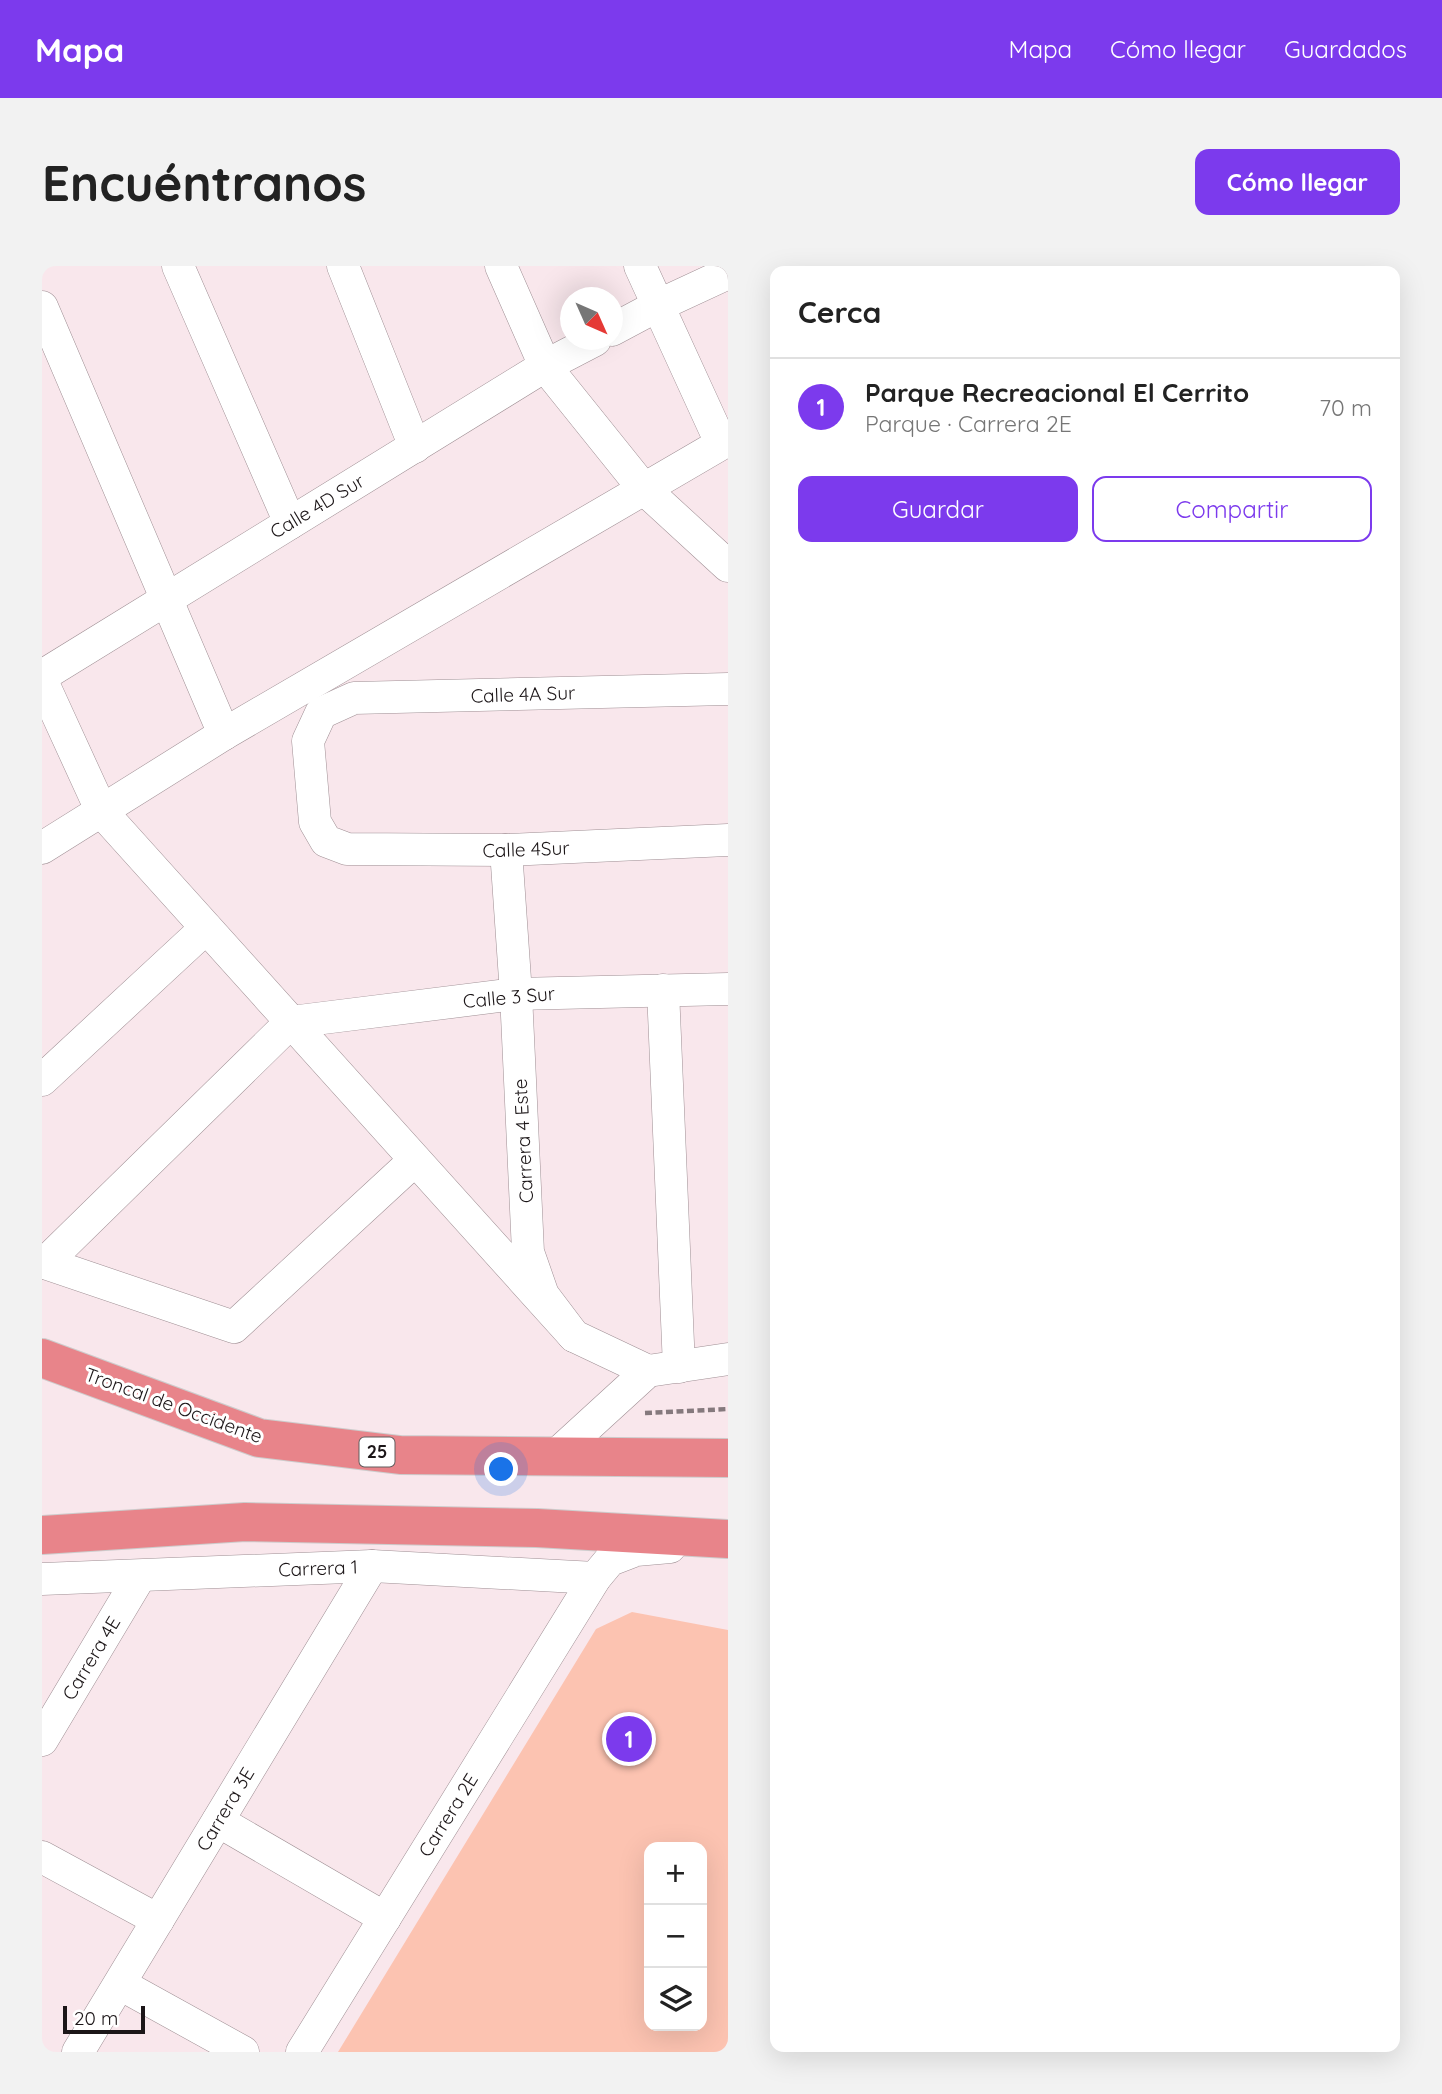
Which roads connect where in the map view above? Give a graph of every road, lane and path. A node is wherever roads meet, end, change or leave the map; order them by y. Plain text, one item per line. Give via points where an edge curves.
1 (178, 266) edge
2 (342, 266) edge
3 (501, 266) edge
4 (640, 266) edge
5 (728, 273) edge
6 (657, 306) junction
7 (42, 307) edge
8 (623, 324) edge
9 (576, 350) edge
10 (545, 366) junction
11 (725, 442) edge
12 (415, 447) junction
13 (643, 488) junction
14 (290, 523) junction
15 (728, 566) edge
16 (165, 599) junction
17 (42, 678) edge
18 (728, 689) edge
19 (224, 734) junction
20 (102, 812) junction
21 (728, 840) edge
22 (326, 841) joint
23 (42, 848) edge
24 (506, 850) junction
25 (206, 928) junction
26 (728, 989) edge
27 (663, 990) junction
28 (516, 994) junction
29 (291, 1022) junction
30 (42, 1080) edge
31 (415, 1160) junction
32 (43, 1263) edge
33 (574, 1336) junction
34 (42, 1358) edge
35 (728, 1359) edge
36 (679, 1367) junction
37 (648, 1371) junction
38 (728, 1409) edge
39 (599, 1416) junction
40 (555, 1456) junction
41 (728, 1458) edge
42 (537, 1528) junction
43 (42, 1535) edge
44 (728, 1540) edge
45 (372, 1566) junction
46 (140, 1576) junction
47 (595, 1578) junction
48 (42, 1580) edge
49 (42, 1741) edge
50 (218, 1821) junction
51 (42, 1857) edge
52 (385, 1918) junction
53 (158, 1920) junction
54 (120, 1984) junction
55 (78, 2052) edge
56 (243, 2052) edge
57 (302, 2052) edge

1 - 14 street
2 - 12 street
3 - 10 street
4 - 6 street
5 - 6 street
6 - 8 street
6 - 11 street
7 - 16 street
9 - 10 street, Calle 4D Sur
10 - 12 street, Calle 4D Sur
10 - 13 street
11 - 13 street
12 - 14 street, Calle 4D Sur
13 - 15 street
13 - 19 street
14 - 16 street, Calle 4D Sur
16 - 17 street, Calle 4D Sur
16 - 19 street
17 - 20 street
18 - 22 street, Calle 4A Sur via 354,698 321,713 308,741 315,822
19 - 20 street
20 - 23 street
20 - 25 street
21 - 24 street, Calle 4Sur
22 - 24 street, Calle 4Sur via 347,849
24 - 28 street, Carrera 4 Este
25 - 29 street
25 - 30 street
26 - 27 street, Calle 3 Sur
27 - 28 street, Calle 3 Sur
27 - 36 street
28 - 29 street, Calle 3 Sur
28 - 33 street, Carrera 4 Este via 528,1252 543,1295
29 - 31 street
29 - 32 street
31 - 32 street via 234,1326
31 - 33 street
33 - 37 street, Carrera 4 Este
34 - 40 highway, Troncal de Occidente / 25 via 259,1438 400,1455
35 - 36 street
36 - 37 street
37 - 39 street
38 - 39 path
39 - 40 street
40 - 41 highway, Troncal de Occidente / 25
42 - 43 highway via 244,1522
42 - 44 highway
42 - 47 street via 573,1552
44 - 47 street, Carrera 2E via 636,1550 610,1560
45 - 46 street, Carrera 1
45 - 47 street, Carrera 1
45 - 50 street, Carrera 3E
46 - 48 street, Carrera 1
46 - 49 street, Carrera 4E
47 - 52 street, Carrera 2E
50 - 52 street
50 - 53 street, Carrera 3E
51 - 53 street
52 - 57 street, Carrera 2E
53 - 54 street, Carrera 3E
54 - 55 street, Carrera 3E
54 - 56 street

